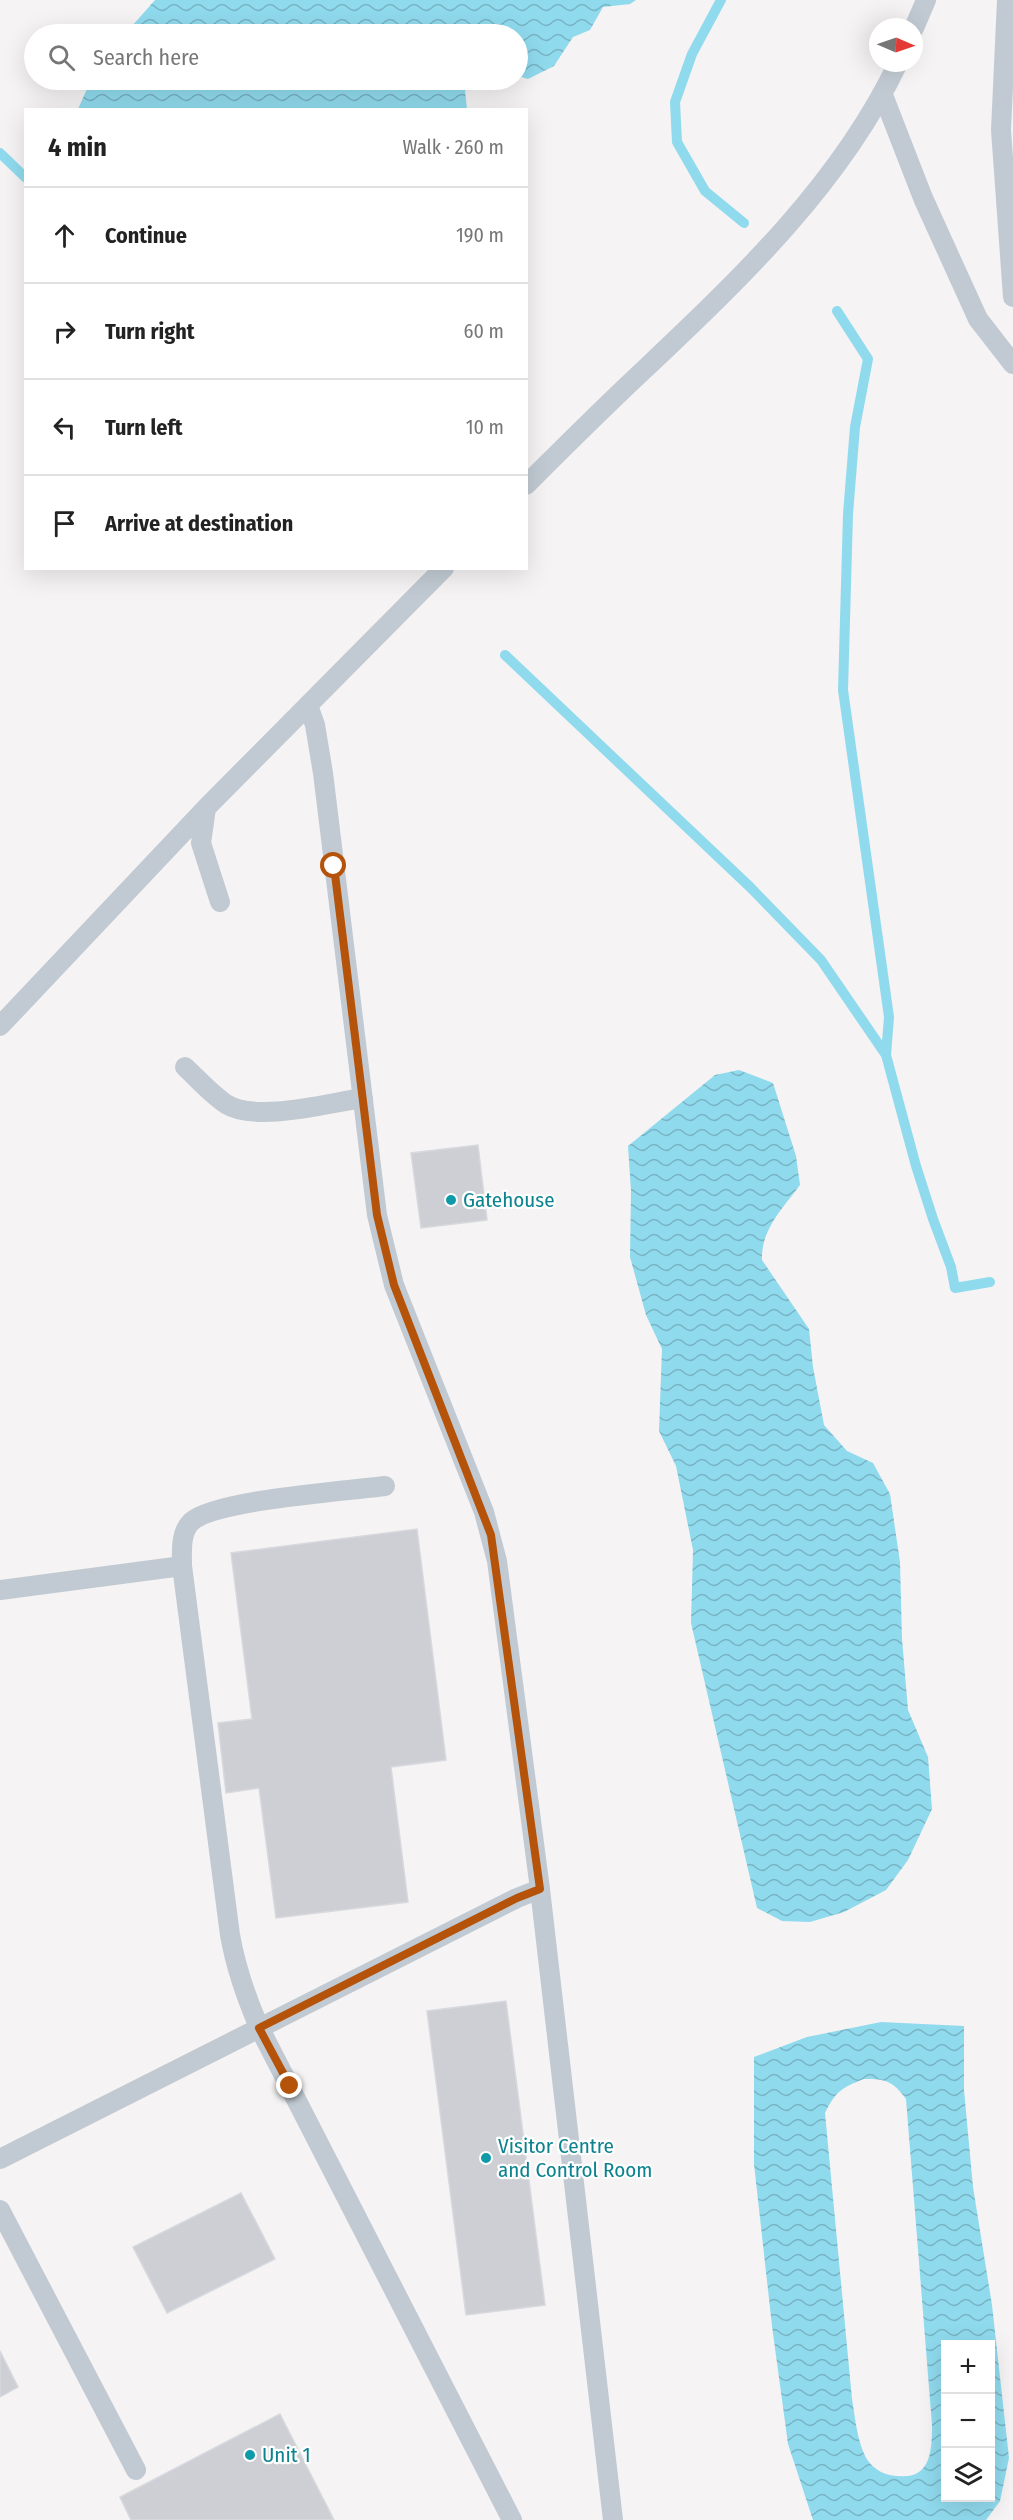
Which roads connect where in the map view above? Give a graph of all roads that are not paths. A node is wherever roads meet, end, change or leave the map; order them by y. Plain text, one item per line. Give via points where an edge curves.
1 (926, 0) edge
2 (1006, 0) edge
3 (918, 18) edge
4 (894, 72) edge
5 (883, 95) junction
6 (1013, 297) edge
7 (1013, 364) edge
8 (528, 483) edge
9 (442, 570) edge
10 (308, 705) junction
11 (206, 808) junction
12 (220, 902) dead end
13 (0, 1026) edge
14 (185, 1067) dead end
15 (363, 1098) junction
16 (385, 1486) dead end
17 (182, 1566) junction
18 (0, 1590) edge
19 (540, 1889) junction
20 (259, 2028) junction
21 (0, 2159) edge
22 (0, 2210) edge
23 (136, 2470) dead end
24 (512, 2520) edge
25 (613, 2520) edge

1 - 3 lane
2 - 6 lane via 1001,130
4 - 5 lane
5 - 7 lane via 923,198 978,319
5 - 8 lane via 841,158 751,266
9 - 10 lane
10 - 11 lane
10 - 15 lane via 323,773
11 - 12 lane via 201,843
11 - 13 lane
14 - 15 lane via 224,1103 247,1112
15 - 19 lane via 387,1264 491,1535
16 - 17 lane via 250,1502 205,1513 190,1523 183,1540
17 - 18 lane
17 - 20 lane via 236,1967
19 - 20 lane
19 - 25 lane
20 - 21 lane
20 - 24 lane
22 - 23 lane

